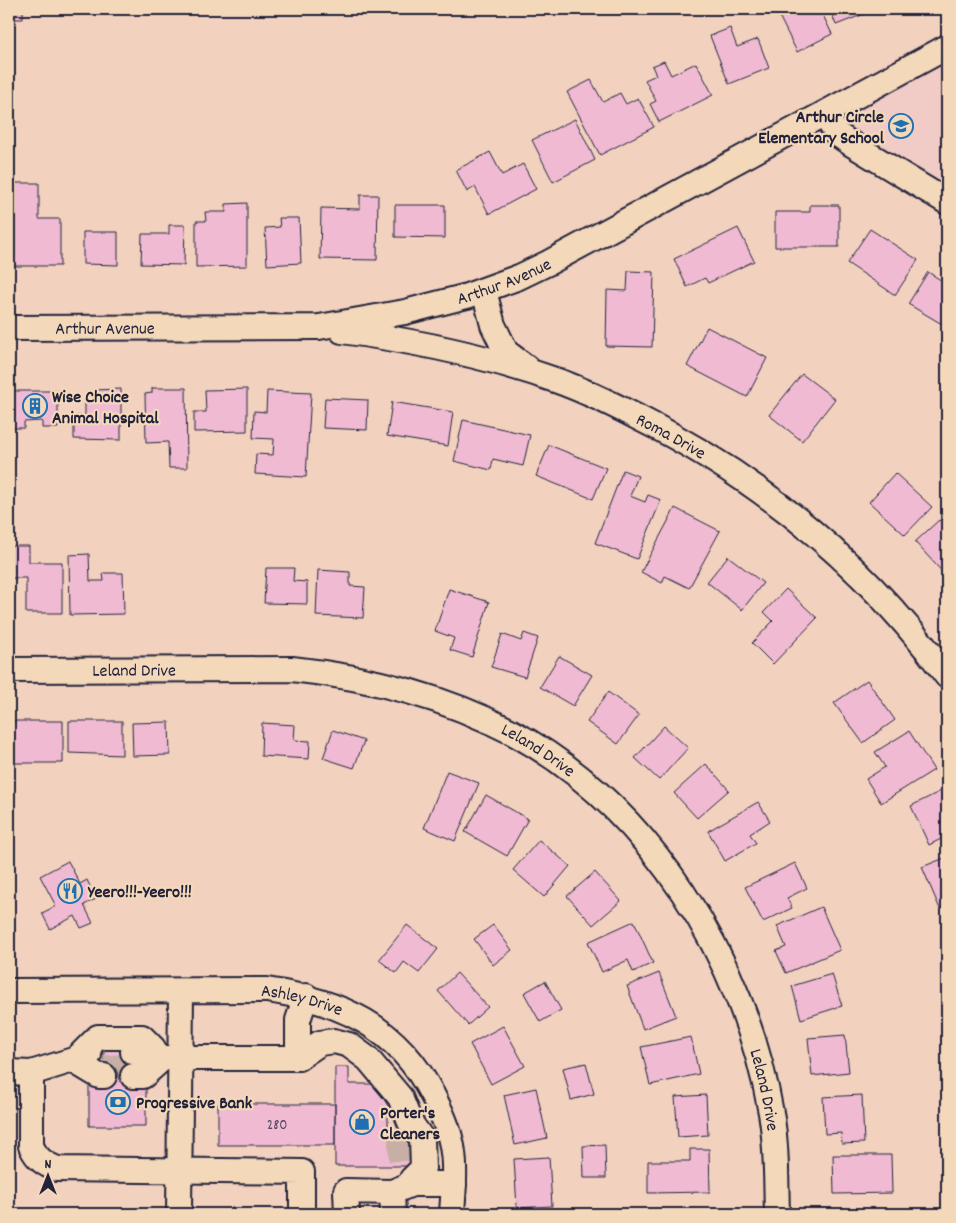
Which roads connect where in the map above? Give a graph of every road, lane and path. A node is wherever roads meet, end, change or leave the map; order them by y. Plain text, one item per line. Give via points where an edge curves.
1 (947, 47) edge
2 (824, 114) junction
3 (947, 202) edge
4 (484, 290) junction
5 (319, 327) junction
6 (9, 328) edge
7 (535, 374) junction
8 (9, 670) edge
9 (947, 676) edge
10 (9, 991) edge
11 (180, 991) junction
12 (306, 996) junction
13 (172, 1058) junction
14 (298, 1058) junction
15 (74, 1061) junction
16 (104, 1065) tunnel mouth
17 (133, 1065) tunnel mouth
18 (20, 1072) edge
19 (433, 1095) junction
20 (405, 1122) junction
21 (180, 1170) junction
22 (454, 1184) junction
23 (402, 1187) edge
24 (179, 1214) edge
25 (302, 1214) edge
26 (347, 1214) edge
27 (452, 1214) edge
28 (777, 1214) edge

1 - 2 street, Arthur Avenue
2 - 3 street via 837,134
2 - 4 street, Arthur Avenue via 548,263
4 - 5 street, Arthur Avenue via 405,312
4 - 7 street via 493,325 506,352
5 - 6 street, Arthur Avenue
5 - 7 street, Roma Drive via 451,349
7 - 9 street, Roma Drive via 598,398 675,436 747,481 802,522 862,575 916,634
8 - 28 street, Leland Drive via 292,669 326,673 391,686 455,707 510,731 560,762 606,800 685,894 732,979 757,1048 771,1113 776,1146
10 - 11 street, Ashley Drive
11 - 12 street, Ashley Drive via 267,990
11 - 13 street
12 - 14 street via 298,1020
12 - 19 street, Ashley Drive via 344,1010 379,1030 408,1057
13 - 14 street
13 - 15 street via 142,1037 98,1037
13 - 17 street
13 - 21 street
14 - 20 street via 320,1043 334,1041 349,1045 384,1076
15 - 16 street via 98,1052
15 - 18 street
18 - 21 street via 31,1146 44,1164 56,1169
19 - 20 street
19 - 22 street, Ashley Drive via 443,1114 454,1152
20 - 23 street via 422,1139 422,1168
21 - 24 street
21 - 25 street via 302,1172
22 - 23 street
22 - 27 street, Ashley Drive
23 - 26 street via 346,1191

